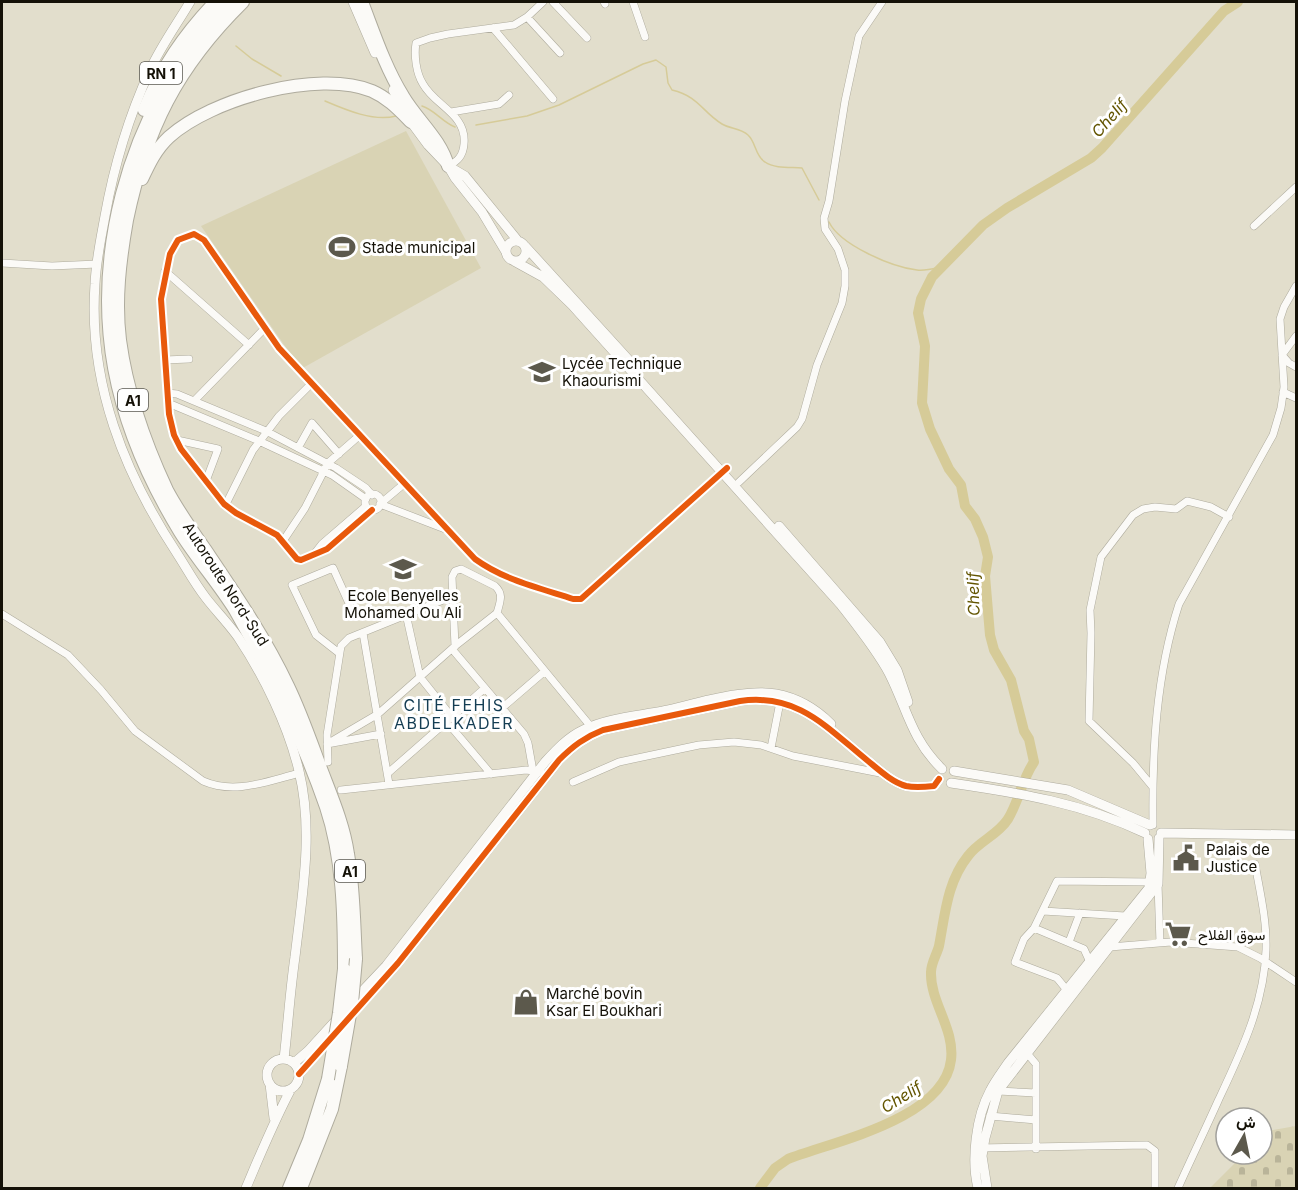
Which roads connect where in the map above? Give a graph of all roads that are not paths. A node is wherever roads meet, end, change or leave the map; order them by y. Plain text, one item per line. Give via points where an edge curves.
1 (190, 2) edge
2 (215, 2) edge
3 (229, 2) edge
4 (243, 2) edge
5 (353, 2) edge
6 (362, 2) edge
7 (543, 2) edge
8 (553, 2) edge
9 (633, 2) edge
10 (882, 2) edge
11 (534, 4) edge
12 (527, 17) junction
13 (493, 28) junction
14 (645, 37) dead end
15 (587, 38) dead end
16 (560, 53) dead end
17 (509, 95) dead end
18 (553, 99) dead end
19 (451, 112) junction
20 (411, 122) junction
21 (134, 158) junction
22 (448, 166) junction
23 (1296, 187) edge
24 (131, 200) junction
25 (1254, 225) dead end
26 (521, 244) junction
27 (506, 252) junction
28 (514, 261) junction
29 (2, 263) edge
30 (97, 264) junction
31 (165, 271) junction
32 (1296, 286) edge
33 (265, 328) junction
34 (1296, 336) edge
35 (249, 345) junction
36 (1282, 355) junction
37 (189, 359) dead end
38 (165, 360) junction
39 (1296, 367) edge
40 (312, 383) junction
41 (1283, 392) junction
42 (168, 393) junction
43 (1296, 398) edge
44 (194, 401) junction
45 (168, 403) junction
46 (266, 431) junction
47 (360, 435) junction
48 (177, 440) junction
49 (259, 441) junction
50 (298, 448) junction
51 (339, 454) junction
52 (328, 464) junction
53 (724, 470) junction
54 (323, 471) junction
55 (206, 481) junction
56 (739, 482) junction
57 (405, 483) junction
58 (369, 502) junction
59 (380, 504) junction
60 (225, 506) junction
61 (1230, 517) junction
62 (449, 530) junction
63 (283, 541) junction
64 (453, 596) junction
65 (352, 610) dead end
66 (497, 612) junction
67 (2, 614) edge
68 (406, 615) junction
69 (363, 633) junction
70 (453, 647) junction
71 (339, 652) junction
72 (545, 671) junction
73 (420, 677) junction
74 (485, 688) junction
75 (780, 702) junction
76 (502, 708) junction
77 (378, 714) junction
78 (449, 719) junction
79 (594, 730) junction
80 (381, 735) junction
81 (917, 736) junction
82 (327, 744) junction
83 (771, 748) junction
84 (328, 762) dead end
85 (942, 769) junction
86 (954, 771) junction
87 (539, 772) junction
88 (300, 773) junction
89 (388, 773) junction
90 (882, 773) junction
91 (491, 774) junction
92 (939, 779) junction
93 (573, 782) dead end
94 (951, 783) junction
95 (389, 784) junction
96 (1152, 786) junction
97 (341, 790) dead end
98 (1149, 831) junction
99 (1296, 835) edge
100 (1160, 836) junction
101 (1255, 864) dead end
102 (1154, 883) junction
103 (1043, 911) junction
104 (1080, 913) junction
105 (1125, 916) junction
106 (1034, 928) junction
107 (1069, 942) junction
108 (1160, 943) junction
109 (1110, 947) junction
110 (1089, 960) junction
111 (1265, 961) junction
112 (1296, 982) edge
113 (1066, 989) junction
114 (1026, 1052) junction
115 (289, 1061) junction
116 (299, 1074) junction
117 (270, 1083) junction
118 (291, 1089) junction
119 (998, 1091) junction
120 (1036, 1093) junction
121 (990, 1116) junction
122 (274, 1120) junction
123 (1036, 1120) junction
124 (979, 1148) junction
125 (1036, 1149) junction
126 (246, 1188) edge
127 (289, 1188) edge
128 (301, 1188) edge
129 (978, 1188) edge
130 (987, 1188) edge
131 (1155, 1188) edge
132 (1178, 1188) edge

1 - 30 street via 153,64 133,111 115,171
2 - 21 highway, RN 1 via 191,28 157,81 139,125
3 - 21 highway, Autoroute Nord-Sud / A1 via 189,48 166,83
4 - 24 highway, Autoroute Nord-Sud / A1 via 202,46 171,93 144,153
5 - 20 street
6 - 22 highway via 392,75 417,117 442,148
7 - 11 street
8 - 15 street
9 - 14 street
10 - 56 street via 859,36 824,218 825,229 845,270 842,303 797,428
11 - 12 street
12 - 13 street via 514,26
12 - 16 street
13 - 18 street
13 - 19 street via 416,43 414,55 422,84
17 - 19 street via 499,104
19 - 22 street via 460,123 464,140 461,156
20 - 22 street
20 - 24 highway via 373,91 339,83 252,96 206,113 169,137 152,158
21 - 127 highway, Autoroute Nord-Sud / A1, bridge via 119,206 107,290 111,361 118,390 155,487 233,607 267,669 327,809 336,847 344,916 339,1013 321,1108
22 - 26 street via 465,176
22 - 27 street
23 - 25 street
24 - 128 highway, Autoroute Nord-Sud / A1, bridge via 120,263 118,313 134,405 168,492 274,657 299,709 343,829 351,877 356,959 352,1003 332,1109
26 - 27 street via 509,243
26 - 28 street via 525,256
26 - 53 street via 555,277
27 - 28 street
28 - 53 street via 553,286
29 - 30 street via 52,267
30 - 88 street via 94,328 99,371 123,454 163,532 263,680
31 - 33 street via 178,240 189,234 199,236
31 - 35 street
31 - 38 street via 161,299
32 - 36 street via 1280,319
33 - 35 street
33 - 40 street
34 - 36 street
35 - 44 street
36 - 39 street
36 - 41 street
37 - 38 street
38 - 42 street
40 - 46 street
40 - 47 street
41 - 43 street
41 - 61 street via 1273,435
42 - 44 street
42 - 45 street
44 - 46 street
45 - 48 street
45 - 49 street
46 - 49 street
46 - 50 street
47 - 51 street
47 - 57 street
48 - 55 street
48 - 55 street via 218,449
49 - 54 street
49 - 60 street
50 - 51 street via 312,423
50 - 52 street
51 - 52 street
52 - 54 street
52 - 58 street via 366,488
53 - 56 street
53 - 62 street via 578,600 492,571 475,559
53 - 81 street via 862,632 889,674
54 - 58 street
54 - 63 street
55 - 60 street
56 - 81 street via 880,642 897,670
57 - 59 street
57 - 62 street
58 - 59 street via 377,509
58 - 59 street via 379,497
58 - 63 street via 327,549 304,560 297,559
59 - 62 street
60 - 63 street
61 - 96 street via 1179,604 1170,632 1161,679
61 - 96 street via 1187,501 1176,509 1143,509 1133,515 1101,557 1090,610 1089,721
64 - 66 street via 452,578 461,569 500,590
64 - 68 street
64 - 70 street
65 - 71 street via 333,568 292,585 316,635
66 - 70 street
66 - 72 street
67 - 88 street via 69,655 135,732 202,781 241,788
68 - 69 street
68 - 73 street
69 - 71 street via 349,638
69 - 77 street
70 - 73 street
70 - 74 street
71 - 82 street
72 - 76 street
72 - 79 street
73 - 77 street
73 - 78 street
74 - 76 street
74 - 78 street
75 - 79 street via 740,701
75 - 83 street
75 - 90 street via 814,717
76 - 87 street via 526,738
77 - 80 street
77 - 82 street
78 - 89 street
78 - 91 street
79 - 87 street via 582,730 561,746
79 - 90 street via 747,693 775,694 815,710
80 - 82 street
80 - 89 street
81 - 85 street
82 - 84 street
83 - 90 street
83 - 93 street via 734,742 699,745 619,762
85 - 86 street via 950,767
85 - 92 street
86 - 94 street via 956,776
86 - 98 street via 1068,790
87 - 91 street
87 - 115 street via 386,966 308,1051
87 - 116 street via 398,963
88 - 115 street via 305,808 304,880
89 - 95 street
90 - 92 street via 912,787 934,786
91 - 95 street
92 - 94 street
94 - 98 street via 1082,807
95 - 97 street
96 - 98 street
98 - 100 street via 1159,828
98 - 100 street via 1155,841
98 - 102 street
99 - 100 street
100 - 102 street
101 - 111 street via 1263,911
102 - 103 street via 1057,881
102 - 105 street
102 - 108 street
102 - 109 street
103 - 104 street
103 - 106 street
104 - 105 street
104 - 107 street
105 - 110 street
106 - 107 street
106 - 113 street via 1024,939 1016,962 1057,978
107 - 110 street via 1084,949
108 - 109 street
108 - 111 street via 1238,947
109 - 114 street
110 - 113 street
111 - 112 street
111 - 132 street via 1252,1028
113 - 124 street via 989,1093
114 - 119 street
114 - 120 street via 1036,1064
115 - 116 street
115 - 117 street via 279,1059 270,1066
116 - 118 street
117 - 118 street via 276,1089
117 - 122 street
118 - 122 street
119 - 120 street
119 - 121 street
120 - 123 street
121 - 123 street
121 - 124 street
122 - 126 street
123 - 125 street
124 - 125 street
124 - 129 street via 974,1163
124 - 130 street
125 - 131 street via 1146,1145 1155,1150

